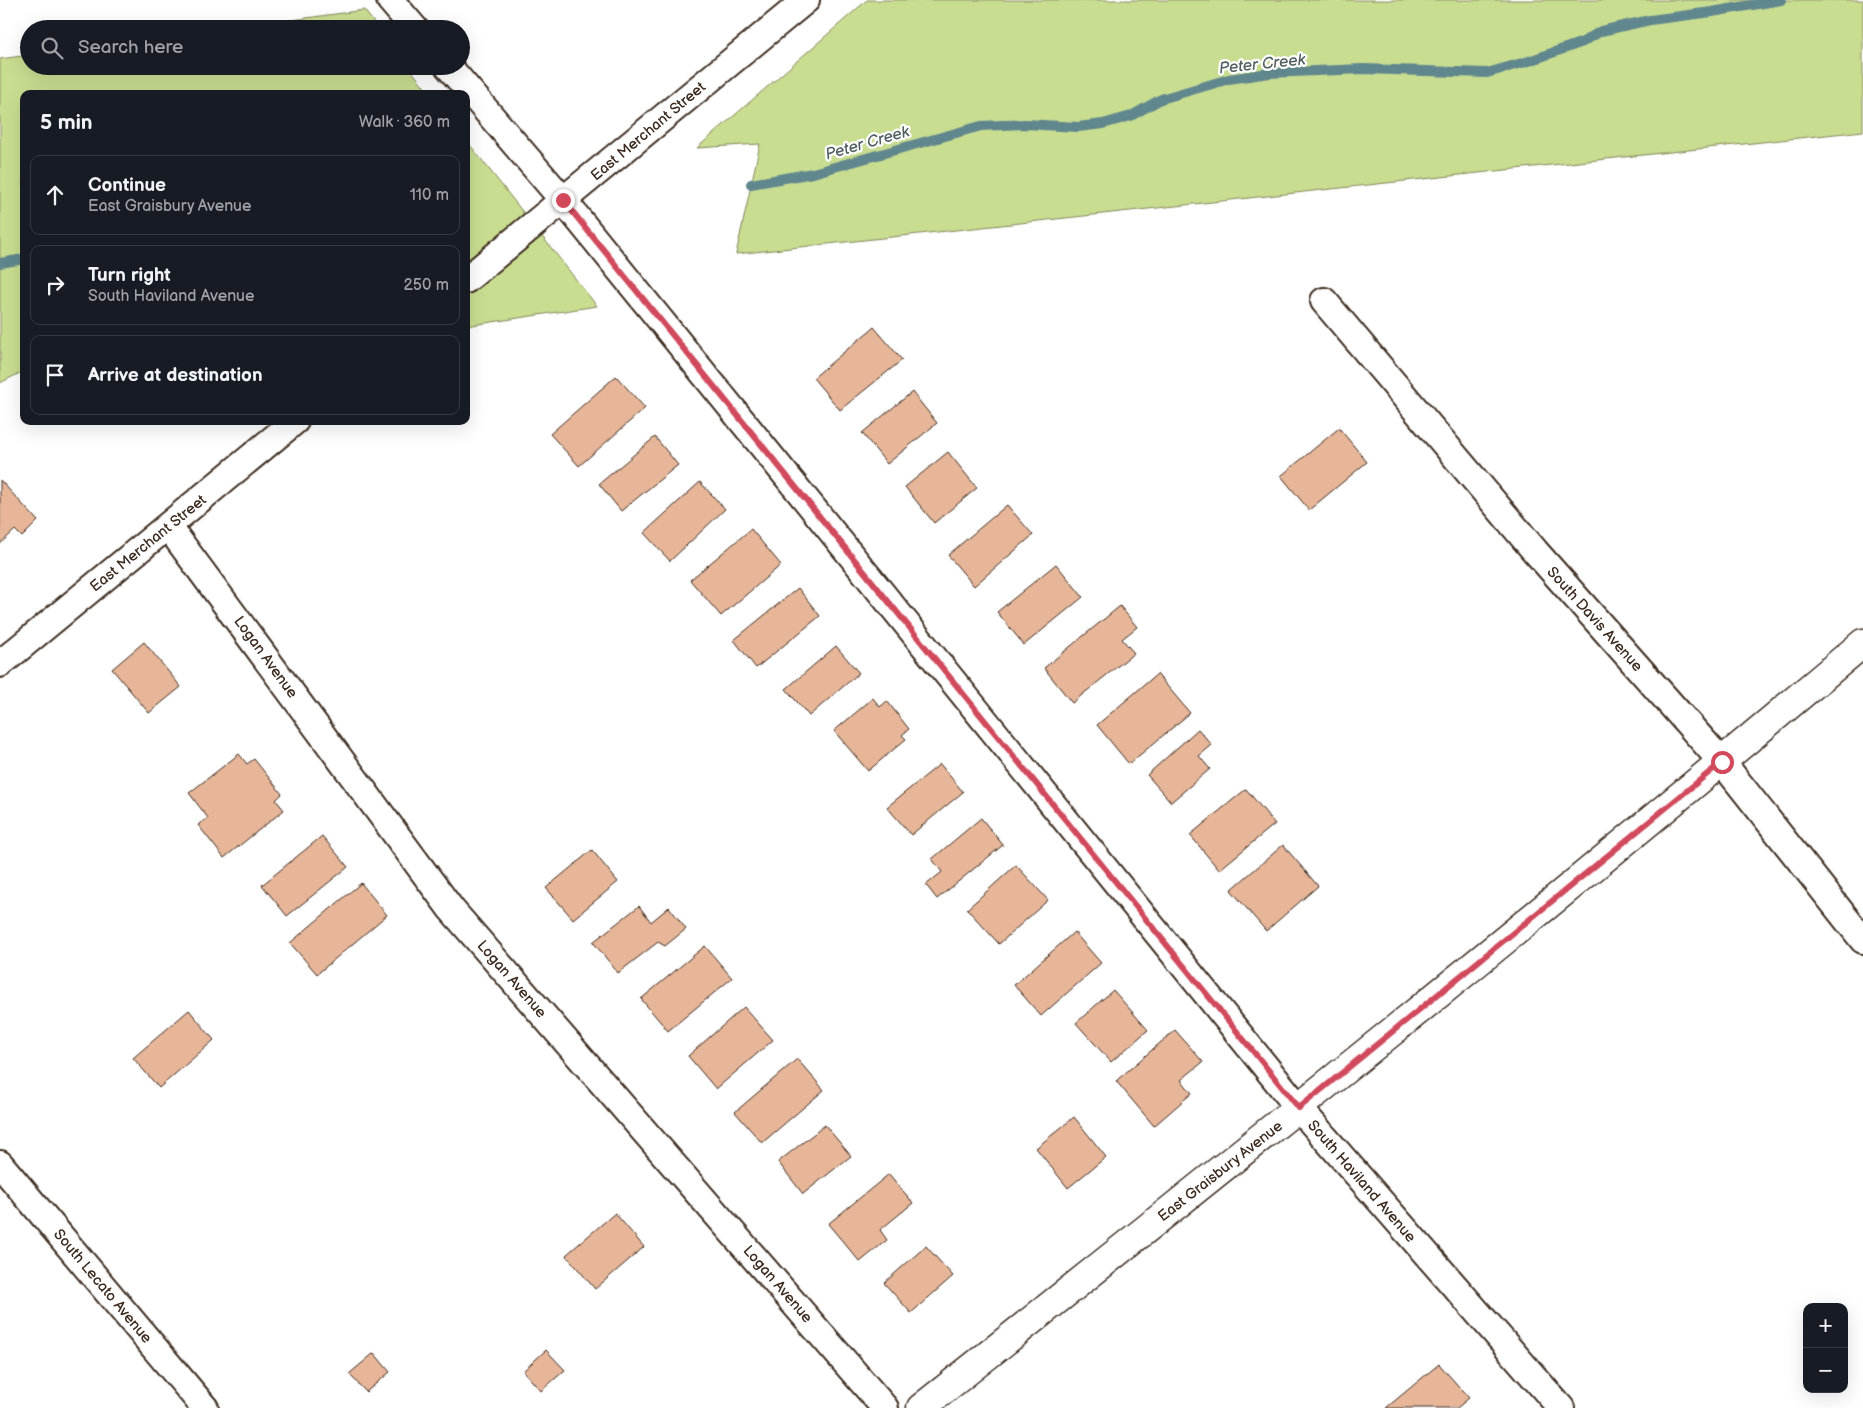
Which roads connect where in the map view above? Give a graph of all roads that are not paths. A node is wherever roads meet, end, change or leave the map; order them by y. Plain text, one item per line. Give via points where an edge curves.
1 (390, 0) edge
2 (806, 0) edge
3 (407, 20) edge
4 (456, 75) edge
5 (469, 90) edge
6 (470, 92) edge
7 (563, 200) junction
8 (470, 277) edge
9 (1324, 301) dead end
10 (290, 425) edge
11 (168, 526) junction
12 (1863, 643) edge
13 (0, 664) edge
14 (1722, 762) junction
15 (1863, 940) edge
16 (1299, 1108) junction
17 (0, 1164) edge
18 (205, 1408) edge
19 (885, 1408) edge
20 (921, 1408) edge
21 (1561, 1408) edge

1 - 3 street
2 - 7 street, East Merchant Street
4 - 5 street, South Haviland Avenue
6 - 7 street, South Haviland Avenue
7 - 8 street, East Merchant Street
7 - 16 street, South Haviland Avenue
9 - 14 street, South Davis Avenue via 1535,551
10 - 11 street, East Merchant Street
11 - 13 street, East Merchant Street
11 - 19 street, Logan Avenue via 451,909
12 - 14 street, East Graisbury Avenue
14 - 15 street, South Davis Avenue
14 - 16 street, East Graisbury Avenue
16 - 20 street, East Graisbury Avenue
16 - 21 street, South Haviland Avenue
17 - 18 street, South Lecato Avenue

